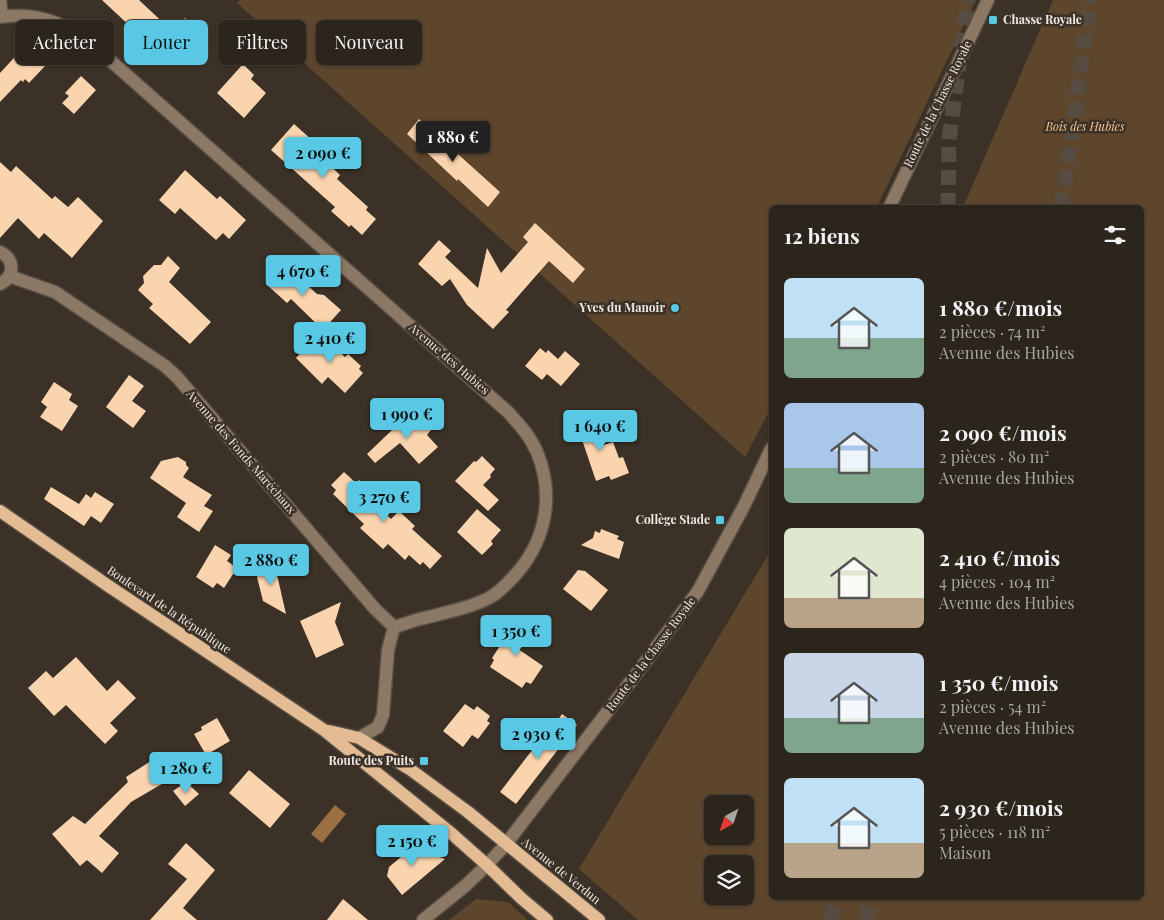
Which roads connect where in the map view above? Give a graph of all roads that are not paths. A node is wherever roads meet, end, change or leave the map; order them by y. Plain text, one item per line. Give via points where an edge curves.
1 (0, 0) edge
2 (988, 0) edge
3 (1, 16) edge
4 (889, 205) edge
5 (0, 252) edge
6 (5, 280) edge
7 (769, 453) edge
8 (0, 510) edge
9 (394, 627) junction
10 (324, 730) junction
11 (359, 738) junction
12 (506, 844) junction
13 (487, 866) junction
14 (423, 920) edge
15 (547, 920) edge
16 (599, 920) edge

1 - 3 street
2 - 4 street, Route de la Chasse Royale
3 - 9 street, Avenue des Hubies via 46,19 86,39 508,412 528,435 545,478 546,501 540,537 528,560 509,582 489,597 464,608
5 - 6 street via 10,260 11,271
6 - 9 street, Avenue des Fonds Maréchaux via 55,292 165,366
7 - 12 street, Route de la Chasse Royale via 698,591
8 - 10 main road, Boulevard de la République
9 - 11 street via 388,650 383,716 378,726
10 - 11 main road, Boulevard de la République
10 - 13 main road, Boulevard de la République
11 - 12 main road, Boulevard de la République via 411,770
12 - 13 street, Route de la Chasse Royale
12 - 16 main road, Avenue de Verdun
13 - 14 street, Route de la Chasse Royale
13 - 15 main road

